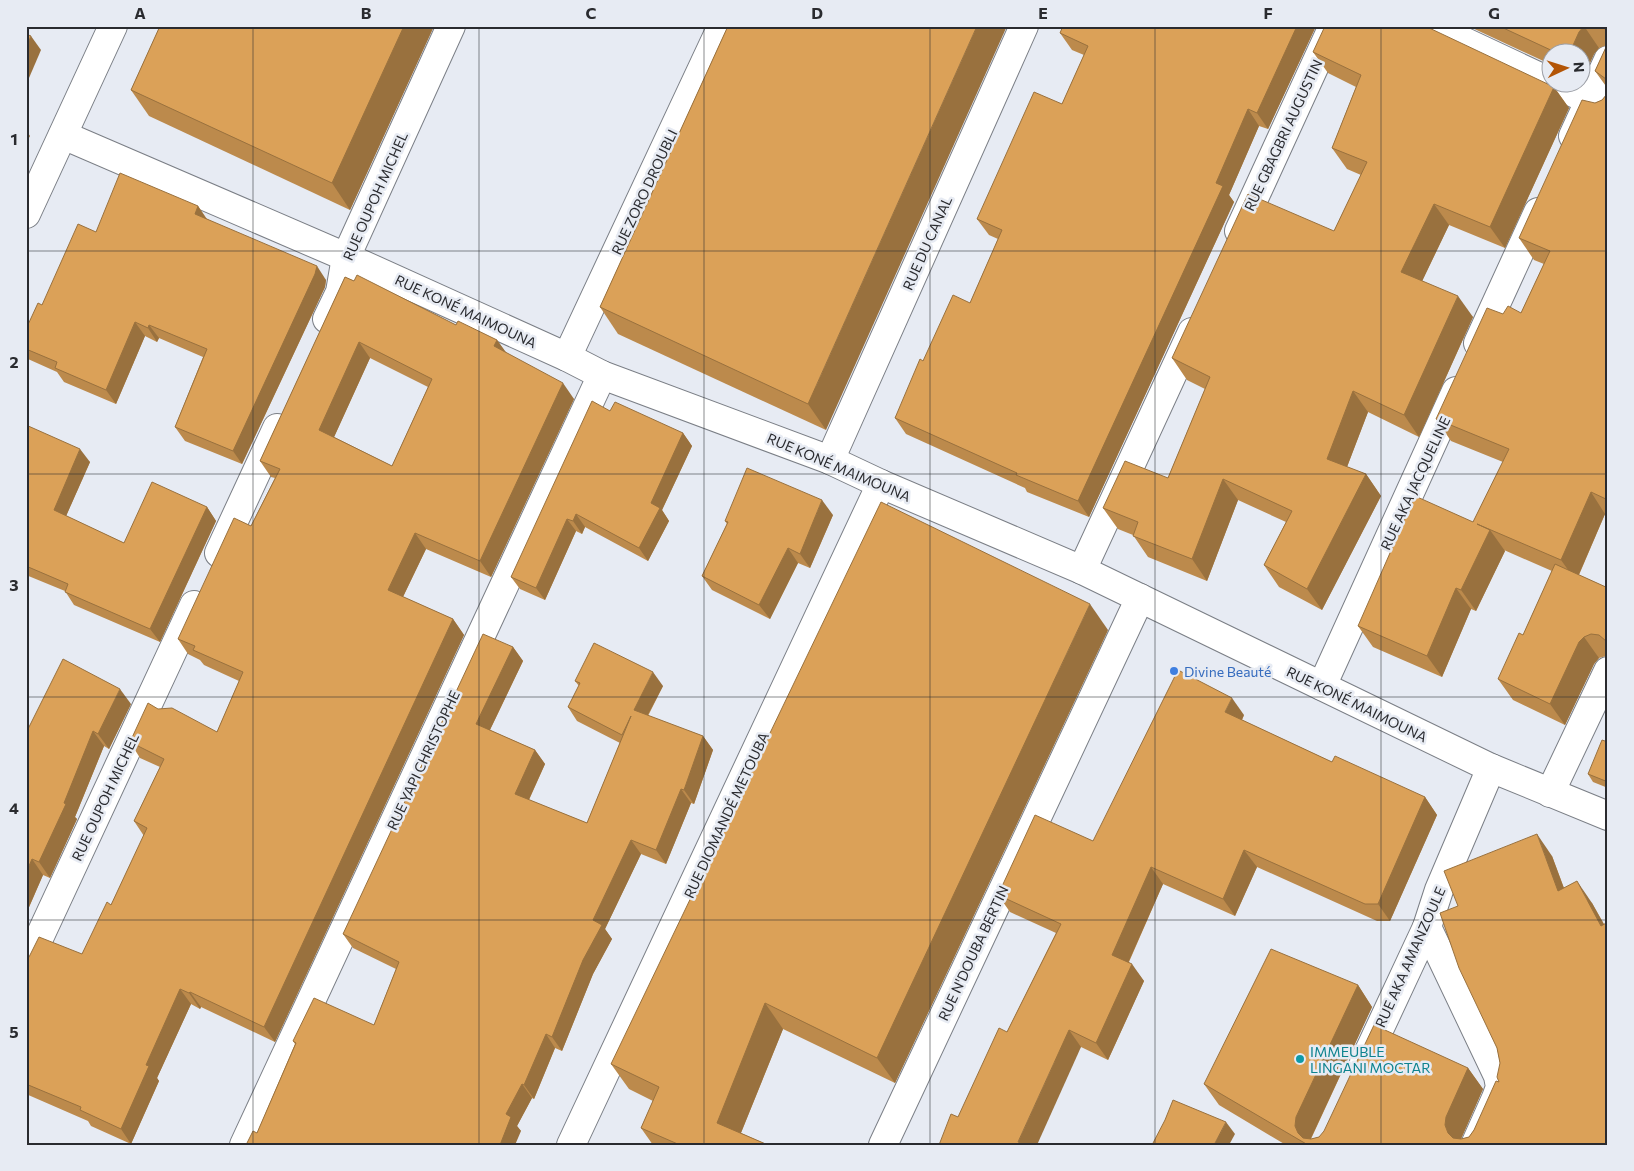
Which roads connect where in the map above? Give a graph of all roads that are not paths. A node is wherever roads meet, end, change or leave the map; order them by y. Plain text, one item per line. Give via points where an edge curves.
1 (112, 26) edge
2 (451, 26) edge
3 (722, 26) edge
4 (1024, 26) edge
5 (1333, 26) edge
6 (1431, 26) edge
7 (1608, 60) edge
8 (1599, 105) edge
9 (63, 135) junction
10 (1565, 155) edge
11 (1548, 191) edge
12 (26, 214) edge
13 (1229, 252) edge
14 (346, 256) junction
15 (1200, 314) edge
16 (319, 337) edge
17 (566, 357) junction
18 (602, 376) junction
19 (286, 409) edge
20 (830, 460) junction
21 (881, 484) junction
22 (1082, 570) junction
23 (1140, 598) junction
24 (1608, 671) edge
25 (1322, 686) junction
26 (1491, 768) junction
27 (1550, 793) junction
28 (1608, 816) edge
29 (1426, 926) junction
30 (26, 966) edge
31 (1354, 1084) edge
32 (244, 1145) edge
33 (571, 1145) edge
34 (883, 1145) edge
35 (1475, 1145) edge

1 - 9 street
2 - 14 street, RUE OUPOH MICHEL
3 - 17 street, RUE ZORO DROUBLI
4 - 20 street, RUE DU CANAL
5 - 13 street, RUE GBAGBRI AUGUSTIN
6 - 8 street
7 - 8 street
8 - 10 street
9 - 12 street
9 - 14 street, RUE KONÉ MAIMOUNA
11 - 25 street, RUE AKA JACQUELINE
14 - 16 street, RUE OUPOH MICHEL via 340,292
14 - 17 street, RUE KONÉ MAIMOUNA
15 - 22 street
17 - 18 street, RUE KONÉ MAIMOUNA
18 - 20 street, RUE KONÉ MAIMOUNA
18 - 32 street, RUE YAPI CHRISTOPHE
19 - 30 street, RUE OUPOH MICHEL
20 - 21 street, RUE KONÉ MAIMOUNA
21 - 22 street, RUE KONÉ MAIMOUNA
21 - 33 street, RUE DIOMANDÉ METOUBA
22 - 23 street, RUE KONÉ MAIMOUNA
23 - 25 street, RUE KONÉ MAIMOUNA
23 - 34 street, RUE N'DOUBA BERTIN
24 - 27 street
25 - 26 street, RUE KONÉ MAIMOUNA
26 - 27 street, RUE KONÉ MAIMOUNA
26 - 29 street, RUE AKA AMANZOULE
27 - 28 street, RUE KONÉ MAIMOUNA
29 - 31 street, RUE AKA AMANZOULE
29 - 35 street via 1498,1076 1500,1087

